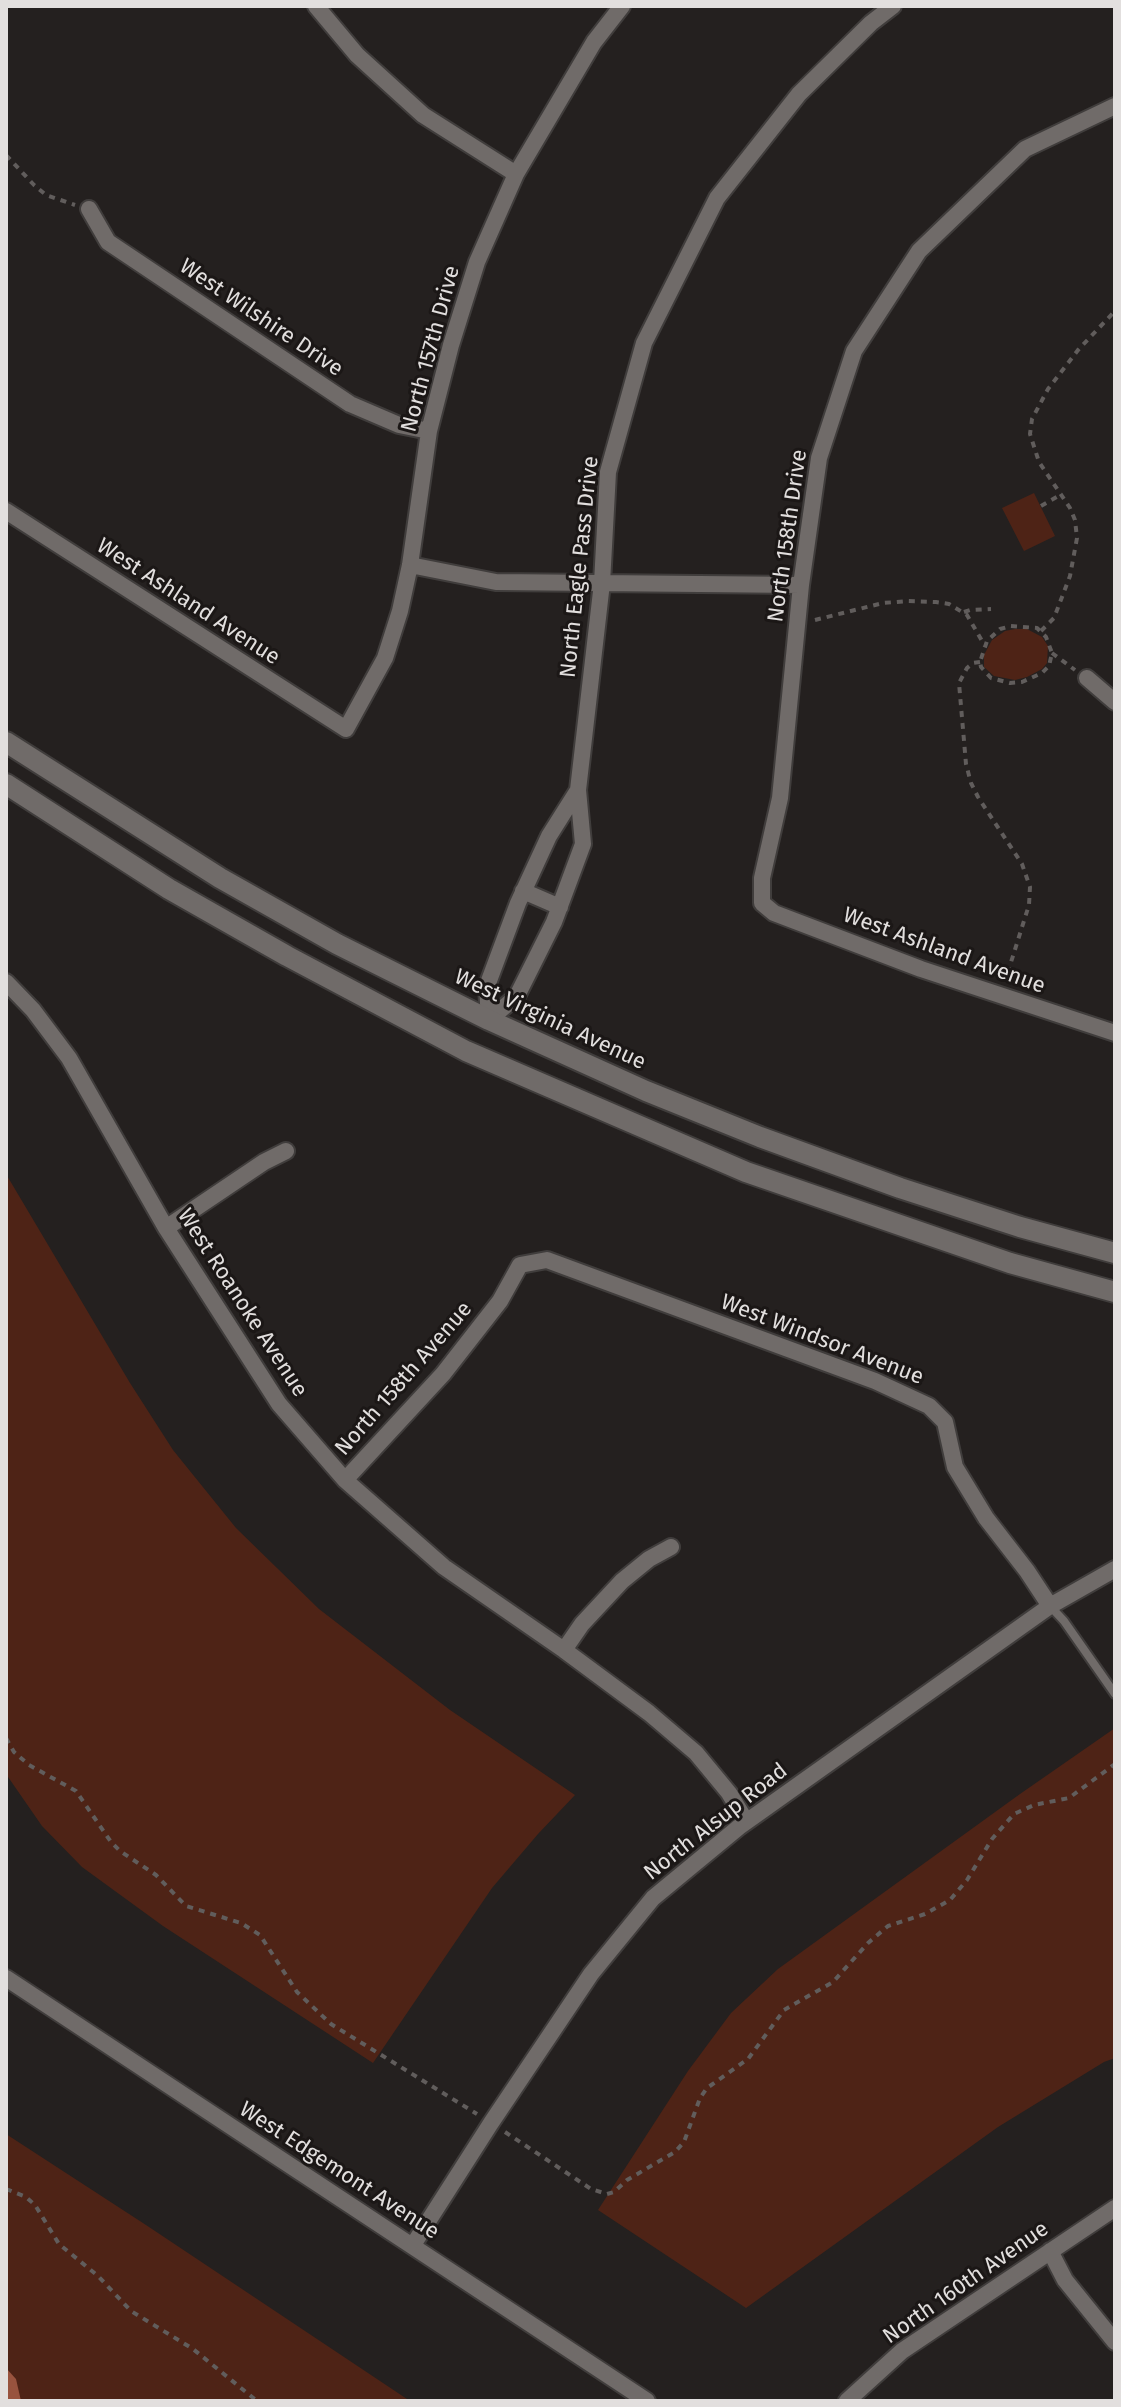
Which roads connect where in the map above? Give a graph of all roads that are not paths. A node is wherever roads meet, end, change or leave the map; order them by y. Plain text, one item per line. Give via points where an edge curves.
1 (316, 6) edge
2 (622, 6) edge
3 (893, 6) edge
4 (1115, 106) edge
5 (516, 174) junction
6 (89, 209) road end
7 (429, 431) junction
8 (6, 511) edge
9 (410, 565) junction
10 (602, 583) junction
11 (801, 585) junction
12 (1087, 678) road end
13 (1115, 702) edge
14 (346, 729) joint
15 (6, 742) edge
16 (6, 784) edge
17 (578, 790) junction
18 (523, 891) junction
19 (762, 903) joint
20 (560, 907) junction
21 (6, 982) edge
22 (489, 1020) junction
23 (1115, 1033) edge
24 (286, 1151) dead end
25 (166, 1228) junction
26 (1115, 1253) edge
27 (520, 1265) joint
28 (1115, 1292) edge
29 (345, 1480) junction
30 (671, 1547) dead end
31 (1115, 1569) edge
32 (1050, 1606) junction
33 (564, 1650) junction
34 (1115, 1694) edge
35 (746, 1821) junction
36 (6, 1978) edge
37 (1115, 2208) edge
38 (413, 2245) junction
39 (1050, 2251) junction
40 (1115, 2342) edge
41 (647, 2401) edge
42 (847, 2401) edge

1 - 5 street via 357,55 423,115
2 - 5 street, North 157th Drive via 594,42
3 - 10 street, North Eagle Pass Drive via 799,94 717,198 644,343 608,472
4 - 11 street, North 158th Drive via 1025,149 910,264 854,351 819,458
5 - 7 street, North 157th Drive via 477,262
6 - 7 street, West Wilshire Drive via 108,242 350,404 399,425
7 - 9 street, North 157th Drive
8 - 14 street, West Ashland Avenue
9 - 10 street via 496,582
9 - 14 street, North 157th Drive via 385,658
10 - 11 street
10 - 17 street, North Eagle Pass Drive
11 - 19 street, North 158th Drive via 780,798 762,878
12 - 13 street
15 - 22 main road, West Virginia Avenue via 220,878
16 - 28 main road via 169,889 466,1051 746,1172 1010,1263
17 - 18 street, North Eagle Pass Drive
17 - 20 street, North Eagle Pass Drive via 583,844
18 - 20 street
18 - 22 street, North Eagle Pass Drive via 487,986
19 - 23 street, West Ashland Avenue via 774,913 921,969
20 - 22 street, North Eagle Pass Drive via 517,996
21 - 25 street, West Roanoke Avenue via 69,1058
22 - 26 main road, West Virginia Avenue via 760,1137 900,1188
24 - 25 street
25 - 29 street, West Roanoke Avenue via 279,1404
27 - 29 street, North 158th Avenue via 500,1301 443,1374
27 - 32 street, West Windsor Avenue via 547,1260 875,1381 929,1406 945,1422 955,1467 978,1506
29 - 33 street, West Roanoke Avenue via 444,1567
30 - 33 street via 622,1581
31 - 32 street, North Alsup Road
32 - 34 lane
32 - 35 street, North Alsup Road
33 - 35 street, West Roanoke Avenue via 696,1753
35 - 38 street, North Alsup Road via 653,1898 591,1974
36 - 38 street, West Edgemont Avenue
37 - 39 street, North 160th Avenue
38 - 41 street, West Edgemont Avenue
39 - 40 street via 1065,2280
39 - 42 street, North 160th Avenue via 902,2351

